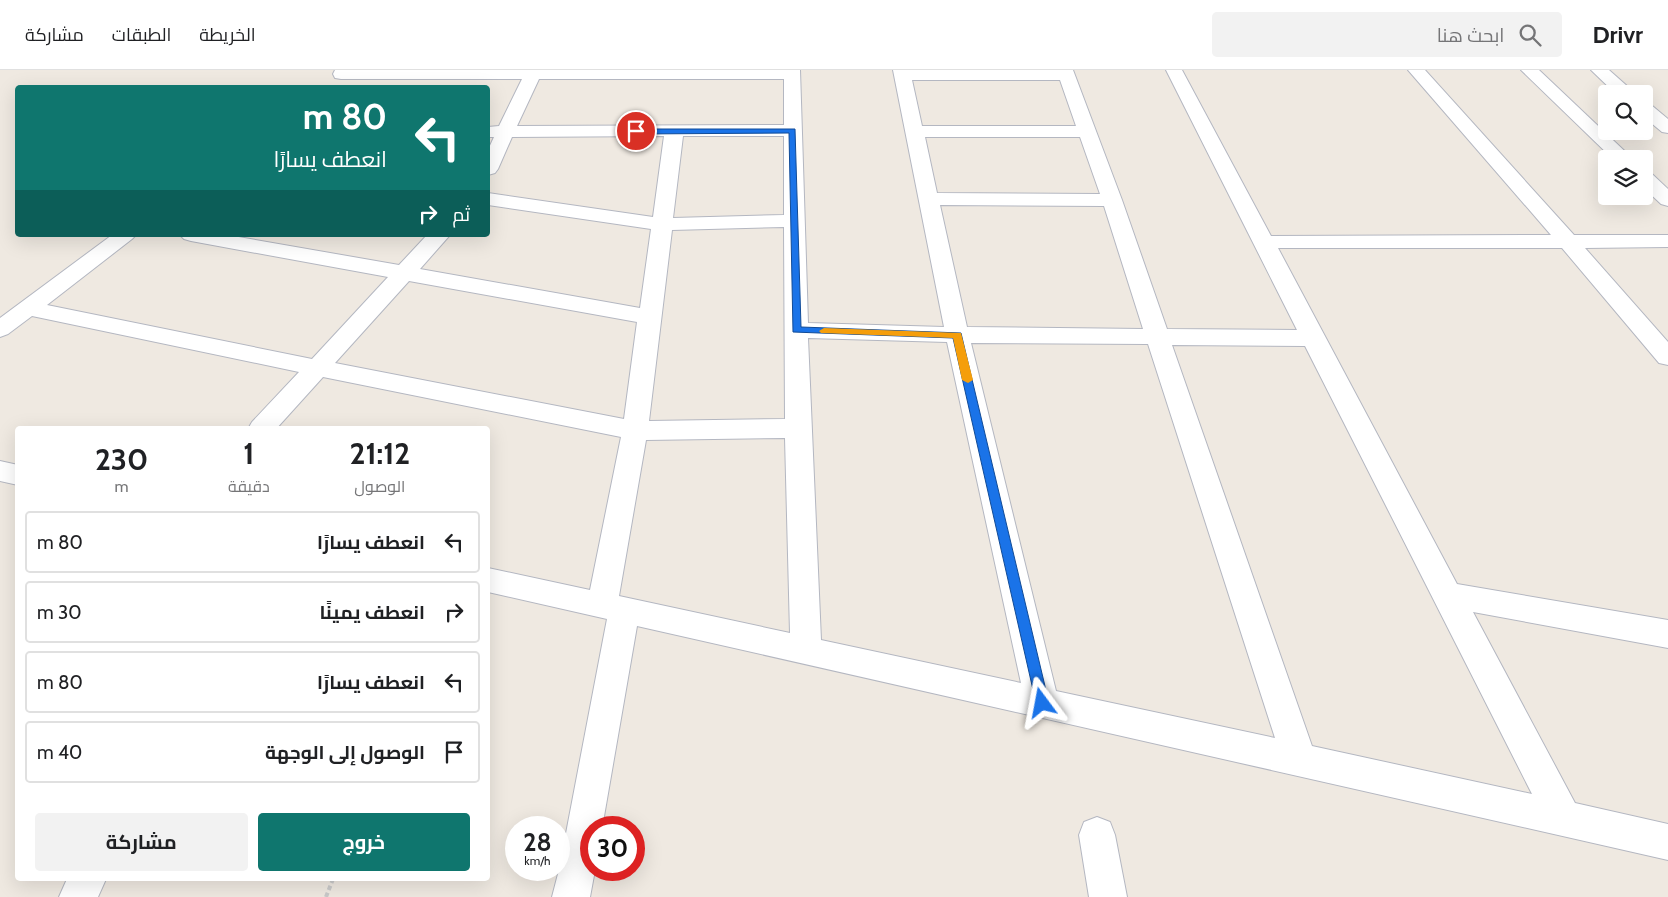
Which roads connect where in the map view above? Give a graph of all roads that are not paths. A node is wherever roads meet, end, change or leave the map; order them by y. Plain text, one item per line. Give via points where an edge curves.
1 (1174, 70) edge
2 (1416, 70) edge
3 (1529, 70) edge
4 (1599, 70) edge
5 (534, 72) edge
6 (792, 72) edge
7 (901, 72) edge
8 (1066, 72) edge
9 (338, 76) edge
10 (1616, 85) edge
11 (1653, 116) edge
12 (1668, 128) edge
13 (793, 130) junction
14 (674, 131) junction
15 (1087, 131) junction
16 (496, 132) edge
17 (914, 132) junction
18 (1614, 150) edge
19 (490, 160) edge
20 (1653, 186) edge
21 (490, 199) edge
22 (928, 199) junction
23 (1112, 200) junction
24 (1668, 200) edge
25 (794, 221) junction
26 (661, 224) junction
27 (122, 237) edge
28 (202, 237) edge
29 (437, 237) edge
30 (1263, 242) junction
31 (1569, 242) junction
32 (1668, 242) edge
33 (403, 274) junction
34 (28, 308) junction
35 (649, 317) junction
36 (0, 329) edge
37 (796, 330) junction
38 (957, 335) junction
39 (1156, 336) junction
40 (1312, 338) junction
41 (1668, 358) edge
42 (317, 368) junction
43 (264, 426) edge
44 (798, 428) junction
45 (635, 431) junction
46 (0, 471) edge
47 (15, 474) edge
48 (490, 580) edge
49 (1445, 594) junction
50 (613, 607) junction
51 (1668, 634) edge
52 (806, 651) junction
53 (1042, 703) junction
54 (1299, 760) junction
55 (1564, 819) junction
56 (1097, 835) dead end
57 (1668, 842) edge
58 (86, 881) edge
59 (78, 897) edge
60 (571, 897) edge
61 (1108, 897) edge

1 - 30 street
2 - 31 street
3 - 18 street
4 - 10 street
5 - 6 street
5 - 9 street
5 - 16 street
6 - 13 street
7 - 8 street
7 - 17 street
8 - 15 street
11 - 12 street
13 - 14 street
13 - 25 street
14 - 16 street
14 - 26 street
15 - 17 street
15 - 23 street
16 - 19 street
17 - 22 street
20 - 24 street
21 - 26 street
22 - 23 street
22 - 38 street
23 - 39 street
25 - 26 street
25 - 37 street
26 - 35 street
27 - 34 street
28 - 33 street
29 - 33 street
30 - 31 street
30 - 40 street
31 - 32 street
31 - 41 street
33 - 35 street
33 - 42 street
34 - 36 street
34 - 42 street
35 - 45 street
37 - 38 street
37 - 44 street
38 - 39 street
38 - 53 street
39 - 40 street
39 - 54 street
40 - 49 street
42 - 43 street
42 - 45 street
44 - 45 street
44 - 52 street
45 - 50 street
46 - 47 street
48 - 50 street
49 - 51 street
49 - 55 street
50 - 52 street
50 - 60 street
52 - 53 street
53 - 54 street
54 - 55 street
55 - 57 street
56 - 61 street
58 - 59 street

